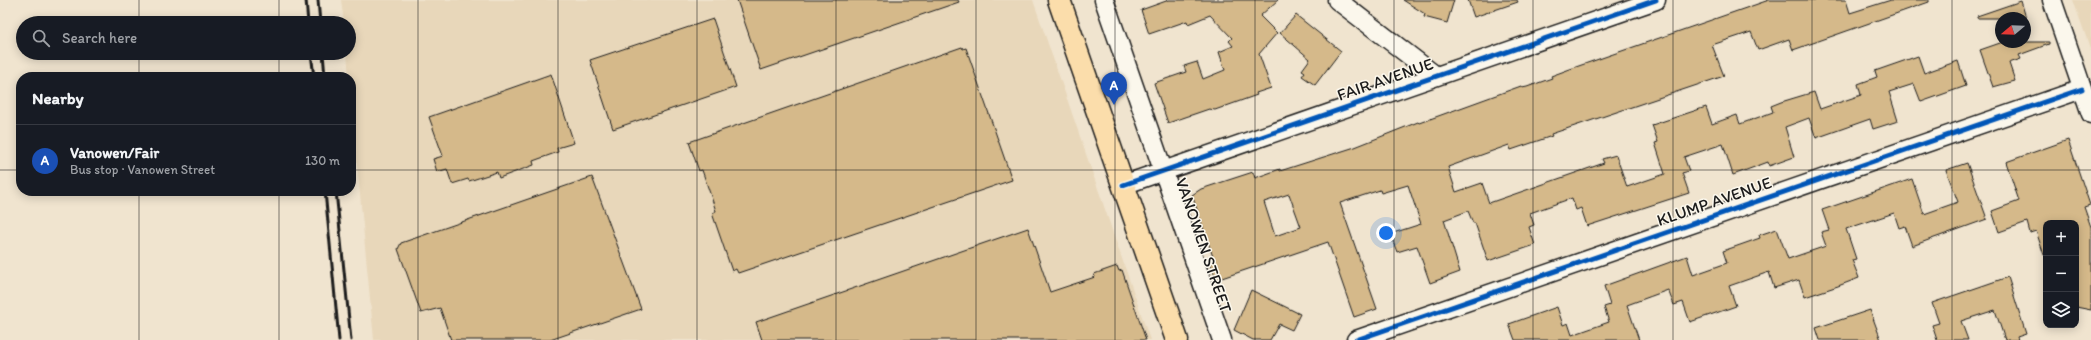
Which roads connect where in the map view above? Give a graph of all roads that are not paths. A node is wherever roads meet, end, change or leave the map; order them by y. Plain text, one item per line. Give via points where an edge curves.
1 (1059, 0) edge
2 (1104, 0) edge
3 (1338, 0) edge
4 (2052, 0) edge
5 (1646, 2) edge
6 (1436, 76) junction
7 (2082, 89) junction
8 (2091, 114) edge
9 (1163, 171) junction
10 (1123, 185) junction
11 (1177, 340) edge
12 (1222, 340) edge
13 (1356, 340) edge

1 - 10 main road
2 - 9 street, VANOWEN STREET
3 - 6 street
4 - 7 street
5 - 6 street, FAIR AVENUE
6 - 9 street, FAIR AVENUE
7 - 8 street
7 - 13 street, KLUMP AVENUE
9 - 10 street, FAIR AVENUE
9 - 12 street, VANOWEN STREET
10 - 11 main road

